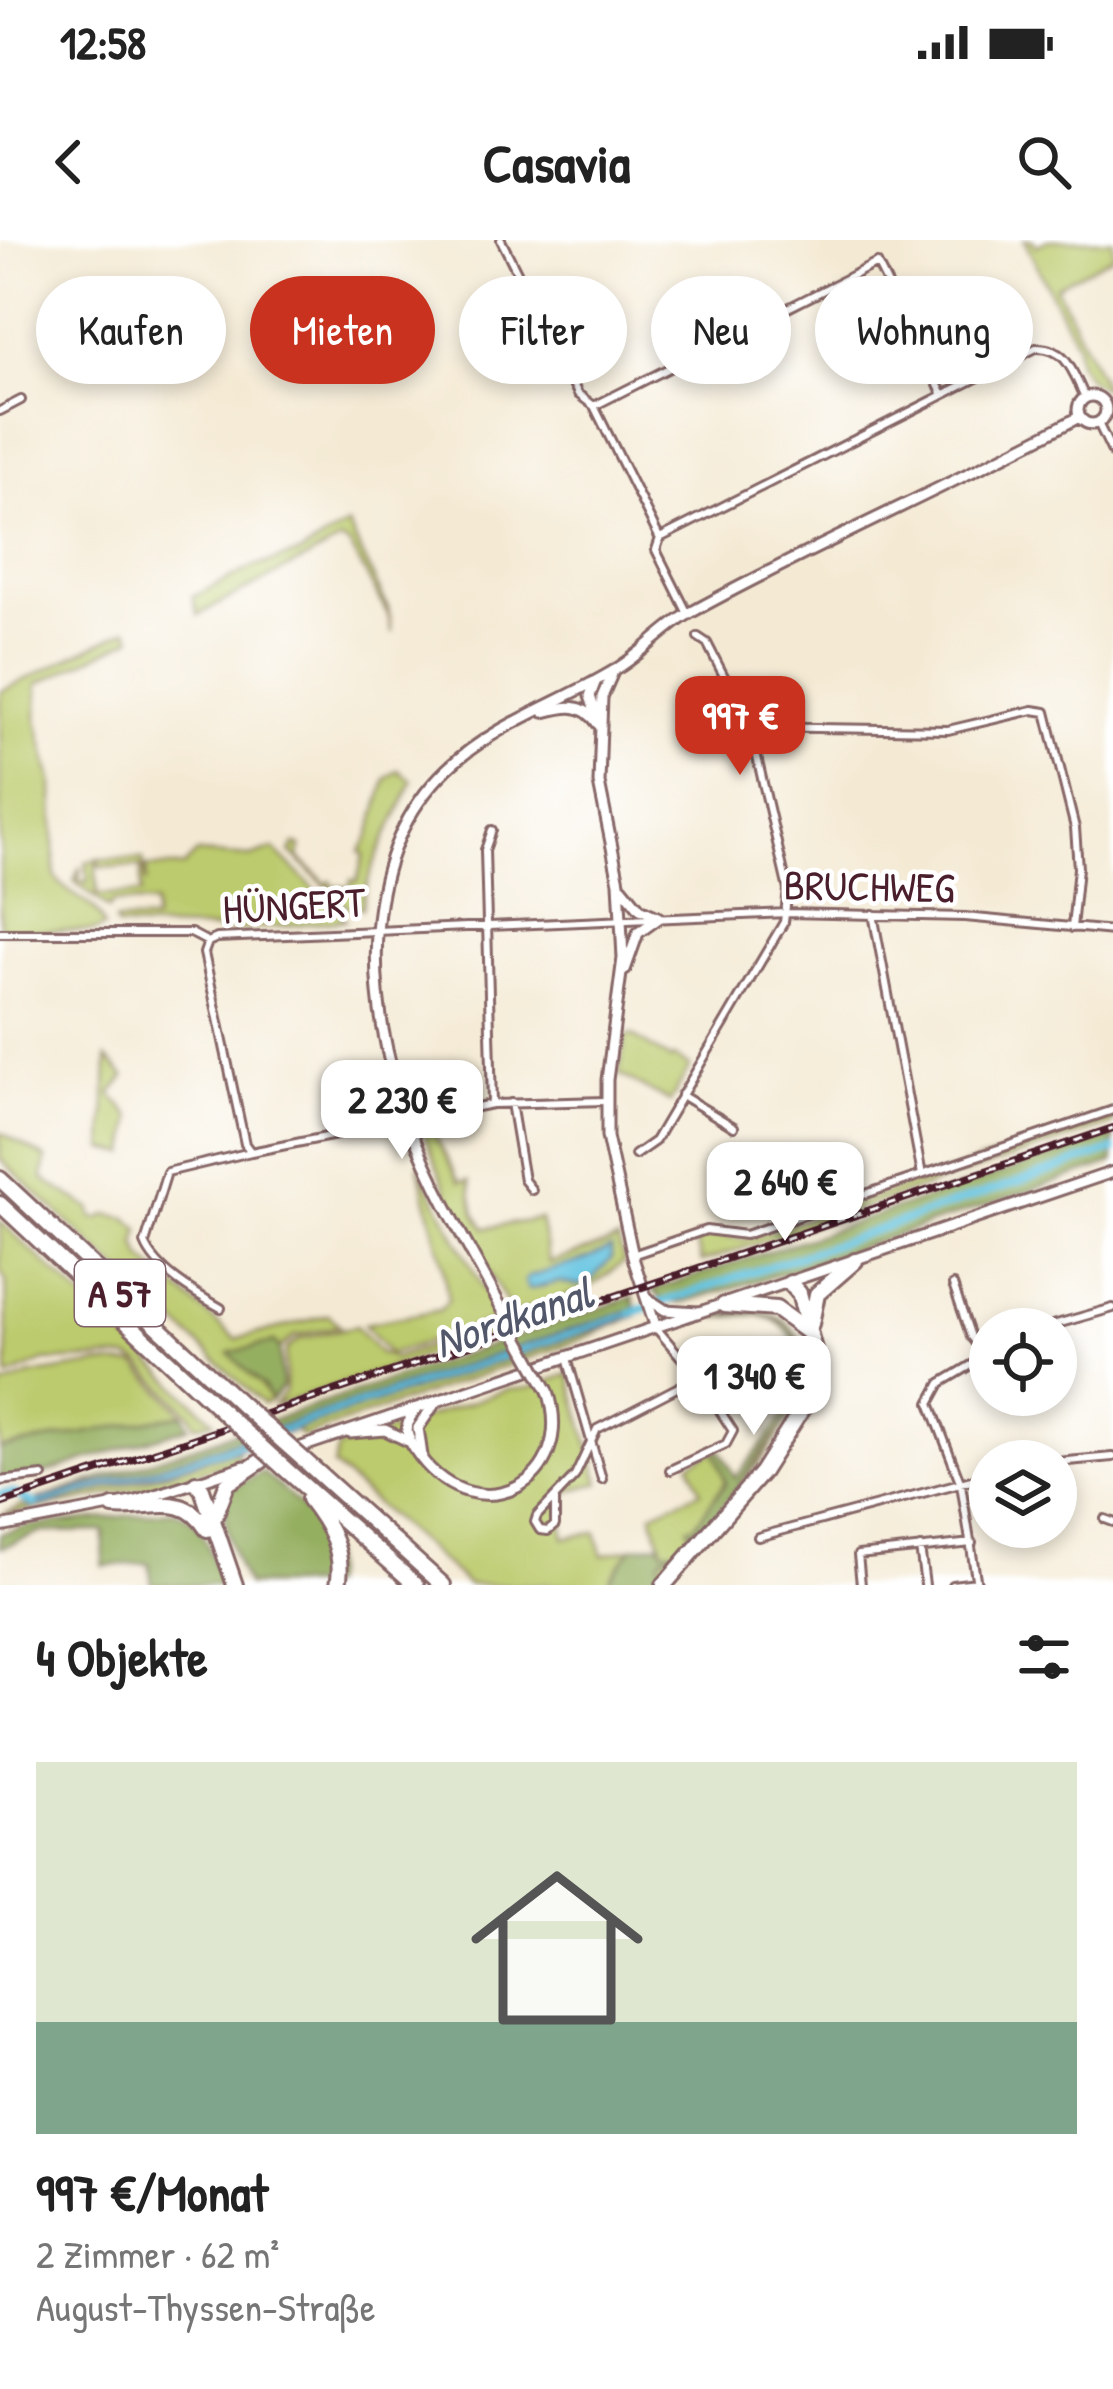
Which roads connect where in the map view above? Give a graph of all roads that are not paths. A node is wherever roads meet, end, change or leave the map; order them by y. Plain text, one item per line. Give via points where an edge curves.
1 (501, 240) edge
2 (943, 394) junction
3 (1085, 397) junction
4 (21, 400) dead end
5 (1109, 402) edge
6 (594, 406) junction
7 (0, 411) edge
8 (1079, 417) junction
9 (1098, 423) junction
10 (1113, 454) edge
11 (660, 538) junction
12 (688, 614) junction
13 (698, 637) dead end
14 (620, 667) junction
15 (597, 680) junction
16 (527, 716) junction
17 (600, 726) junction
18 (750, 727) junction
19 (492, 830) dead end
20 (619, 882) junction
21 (787, 913) junction
22 (873, 914) junction
23 (659, 918) junction
24 (623, 919) junction
25 (487, 925) junction
26 (1072, 928) junction
27 (377, 930) junction
28 (1113, 931) edge
29 (0, 933) edge
30 (208, 942) junction
31 (622, 980) junction
32 (681, 1095) junction
33 (605, 1101) junction
34 (511, 1103) junction
35 (492, 1104) junction
36 (1113, 1110) edge
37 (409, 1121) junction
38 (734, 1126) dead end
39 (251, 1152) junction
40 (635, 1155) dead end
41 (1113, 1172) edge
42 (922, 1175) junction
43 (0, 1179) edge
44 (532, 1190) dead end
45 (0, 1204) edge
46 (632, 1256) junction
47 (855, 1262) junction
48 (790, 1283) junction
49 (953, 1285) dead end
50 (644, 1295) junction
51 (724, 1305) junction
52 (221, 1308) dead end
53 (1113, 1308) edge
54 (704, 1312) junction
55 (650, 1316) junction
56 (1077, 1318) edge
57 (656, 1328) junction
58 (808, 1330) junction
59 (969, 1331) edge
60 (633, 1335) junction
61 (567, 1358) junction
62 (969, 1367) edge
63 (698, 1377) junction
64 (435, 1403) junction
65 (416, 1409) junction
66 (341, 1435) junction
67 (591, 1438) junction
68 (411, 1445) junction
69 (1113, 1457) edge
70 (1077, 1460) edge
71 (261, 1461) junction
72 (423, 1461) junction
73 (284, 1467) junction
74 (670, 1470) dead end
75 (43, 1476) dead end
76 (602, 1479) dead end
77 (0, 1481) edge
78 (969, 1482) edge
79 (196, 1483) junction
80 (962, 1484) junction
81 (555, 1500) junction
82 (113, 1507) junction
83 (0, 1527) edge
84 (211, 1528) junction
85 (969, 1530) edge
86 (758, 1537) dead end
87 (969, 1543) edge
88 (920, 1548) junction
89 (972, 1548) edge
90 (977, 1584) edge
91 (230, 1585) edge
92 (338, 1585) edge
93 (416, 1585) edge
94 (443, 1585) edge
95 (664, 1585) edge
96 (861, 1585) edge
97 (925, 1585) edge
98 (952, 1585) edge

1 - 6 street via 578,394
2 - 3 street via 1049,347 1062,353
2 - 6 street via 877,263
2 - 11 street
3 - 5 street
3 - 8 street
4 - 7 street
5 - 9 street
6 - 11 street
8 - 9 street
8 - 12 street
9 - 10 street
11 - 12 street via 656,550
12 - 14 street
13 - 18 street
14 - 15 street
14 - 17 street via 604,688
15 - 16 street
15 - 17 street via 590,696
16 - 17 street via 575,706
16 - 27 street via 458,758 421,798 388,863
17 - 20 street via 598,783
18 - 21 street
18 - 26 street via 947,730 1046,712 1075,828
19 - 25 street
20 - 23 street via 633,903
20 - 24 street
21 - 22 street, BRUCHWEG
21 - 23 street, BRUCHWEG
21 - 32 street
22 - 26 street, BRUCHWEG
22 - 42 street
23 - 24 street, BRUCHWEG
23 - 31 street via 638,933
24 - 25 street, HÜNGERT
24 - 31 street
25 - 27 street, HÜNGERT
25 - 35 street
26 - 28 street, BRUCHWEG
27 - 30 street, HÜNGERT
27 - 37 street via 388,1042
29 - 30 street, HÜNGERT via 191,933
30 - 39 street
31 - 33 street
32 - 38 street
32 - 40 street via 655,1141
33 - 34 street
33 - 46 street
34 - 35 street
34 - 44 street
35 - 37 street
36 - 42 street
37 - 39 street
37 - 72 street, bridge via 548,1391 554,1433 525,1483 500,1493 472,1494 442,1482
39 - 52 street via 167,1172 145,1243
41 - 47 street
42 - 46 street via 745,1235 706,1230
43 - 94 highway, A 57, bridge
45 - 73 highway, A 57, bridge
46 - 50 street
47 - 48 street
47 - 58 highway via 818,1294
48 - 51 street
48 - 58 highway
49 - 59 street
50 - 54 street via 665,1310
50 - 55 street
51 - 54 street
51 - 58 highway via 776,1309
53 - 56 street
54 - 57 street
55 - 57 street
55 - 60 street
57 - 60 street
57 - 63 street
58 - 95 highway via 815,1385 789,1434
60 - 61 street
61 - 64 street
61 - 67 street
62 - 80 street via 936,1388 930,1408
63 - 67 street via 606,1422
63 - 74 street via 733,1437
64 - 65 street
64 - 72 street via 418,1428
65 - 66 street
65 - 68 street via 406,1426
66 - 68 street via 385,1430
66 - 71 street
67 - 76 street
67 - 81 street
68 - 72 street
69 - 70 street
71 - 79 street
71 - 84 highway via 227,1484
73 - 92 highway via 334,1538
73 - 93 highway, A 57
75 - 77 street
78 - 80 street
79 - 82 street
79 - 84 highway
80 - 85 street
80 - 86 street
81 - 81 street via 537,1516 540,1530 555,1525
82 - 83 street
82 - 84 highway via 182,1505
84 - 91 highway
87 - 88 street
88 - 96 street via 858,1555
88 - 97 street
89 - 90 street
90 - 98 street

